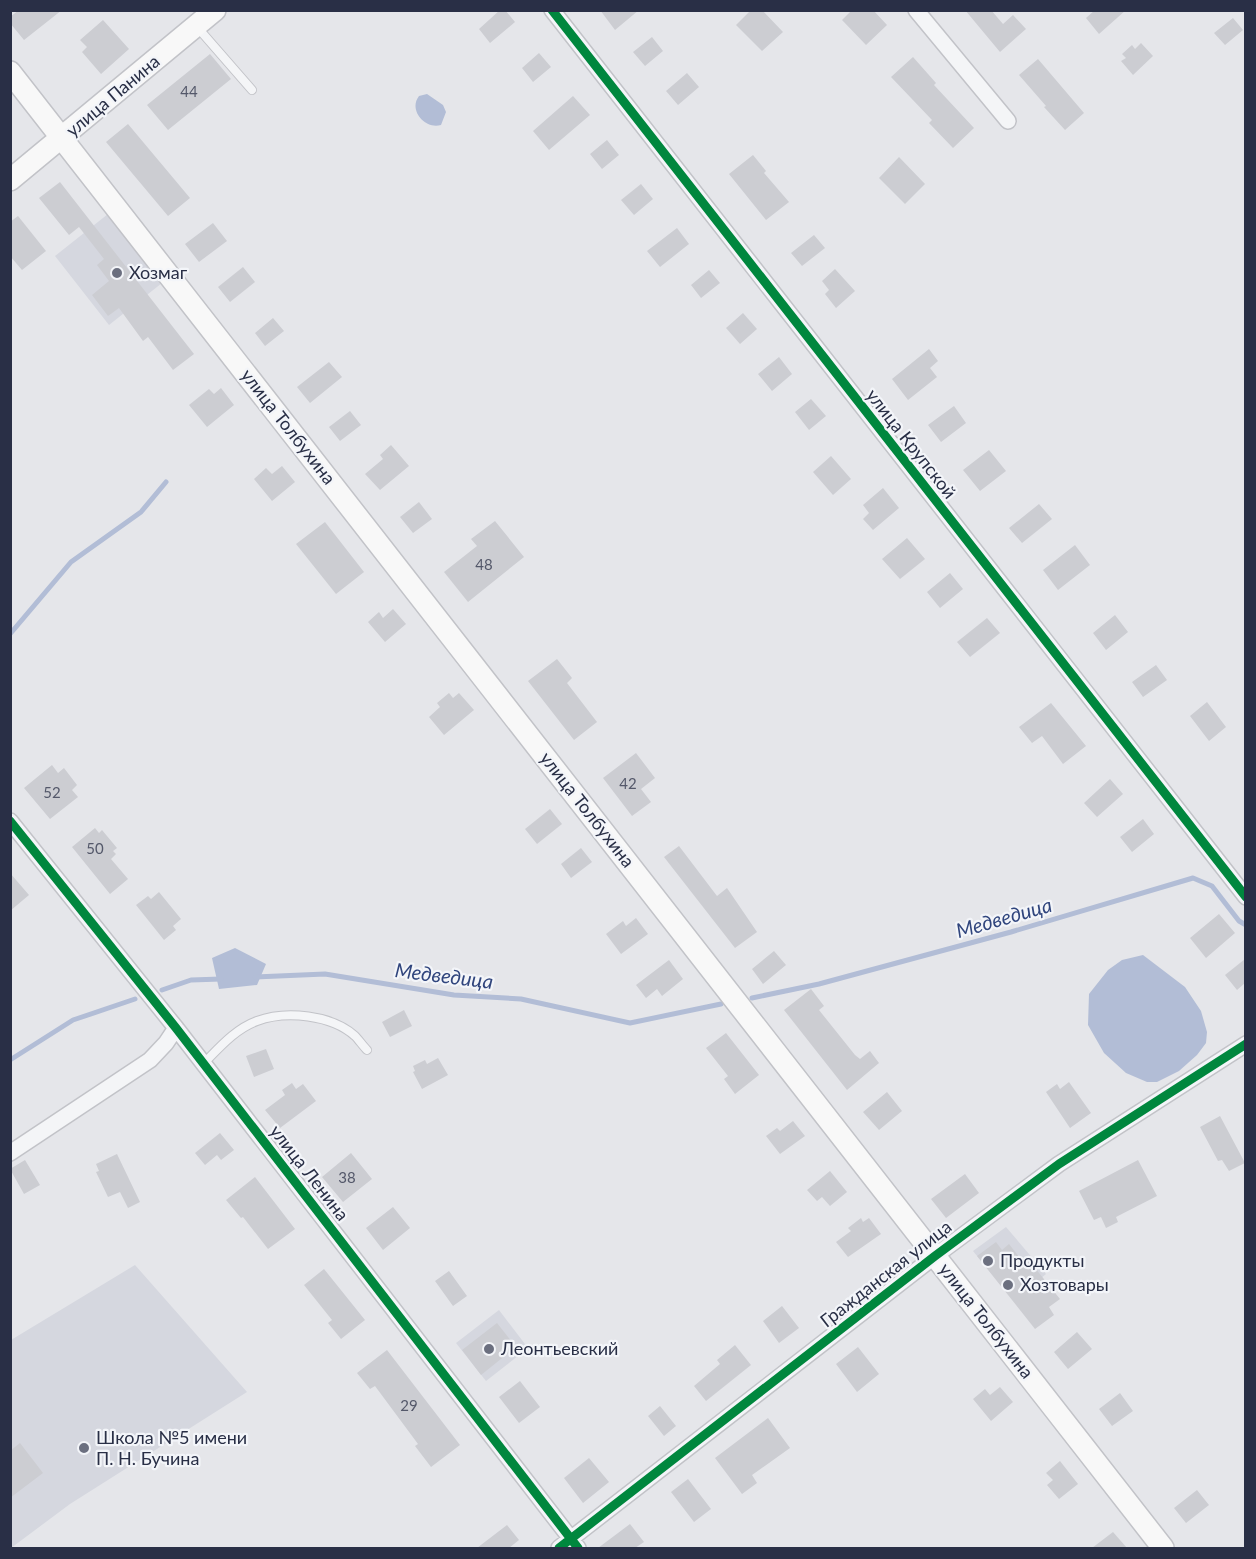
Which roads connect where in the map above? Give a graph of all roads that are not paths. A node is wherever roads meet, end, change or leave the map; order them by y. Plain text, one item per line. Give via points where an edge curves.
1 (215, 10) edge
2 (552, 10) edge
3 (916, 10) edge
4 (197, 26) junction
5 (10, 72) edge
6 (252, 90) dead end
7 (1008, 121) dead end
8 (63, 138) junction
9 (10, 180) edge
10 (10, 821) edge
11 (1245, 897) edge
12 (176, 1028) junction
13 (1245, 1044) edge
14 (367, 1050) dead end
15 (203, 1064) junction
16 (10, 1153) edge
17 (935, 1256) junction
18 (569, 1545) edge
19 (1163, 1548) edge

1 - 4 main road, улица Панина
2 - 11 street, улица Крупской
3 - 7 street
4 - 6 lane
4 - 8 main road, улица Панина
5 - 8 main road, улица Толбухина
8 - 9 main road, улица Панина
8 - 17 main road, улица Толбухина
10 - 12 street, улица Ленина
12 - 15 street, улица Ленина
12 - 16 street via 150,1060
13 - 17 street, Гражданская улица via 1059,1164
14 - 15 lane via 338,1024 286,1015 257,1021 229,1037
15 - 18 street, улица Ленина
17 - 18 street, Гражданская улица
17 - 19 main road, улица Толбухина

